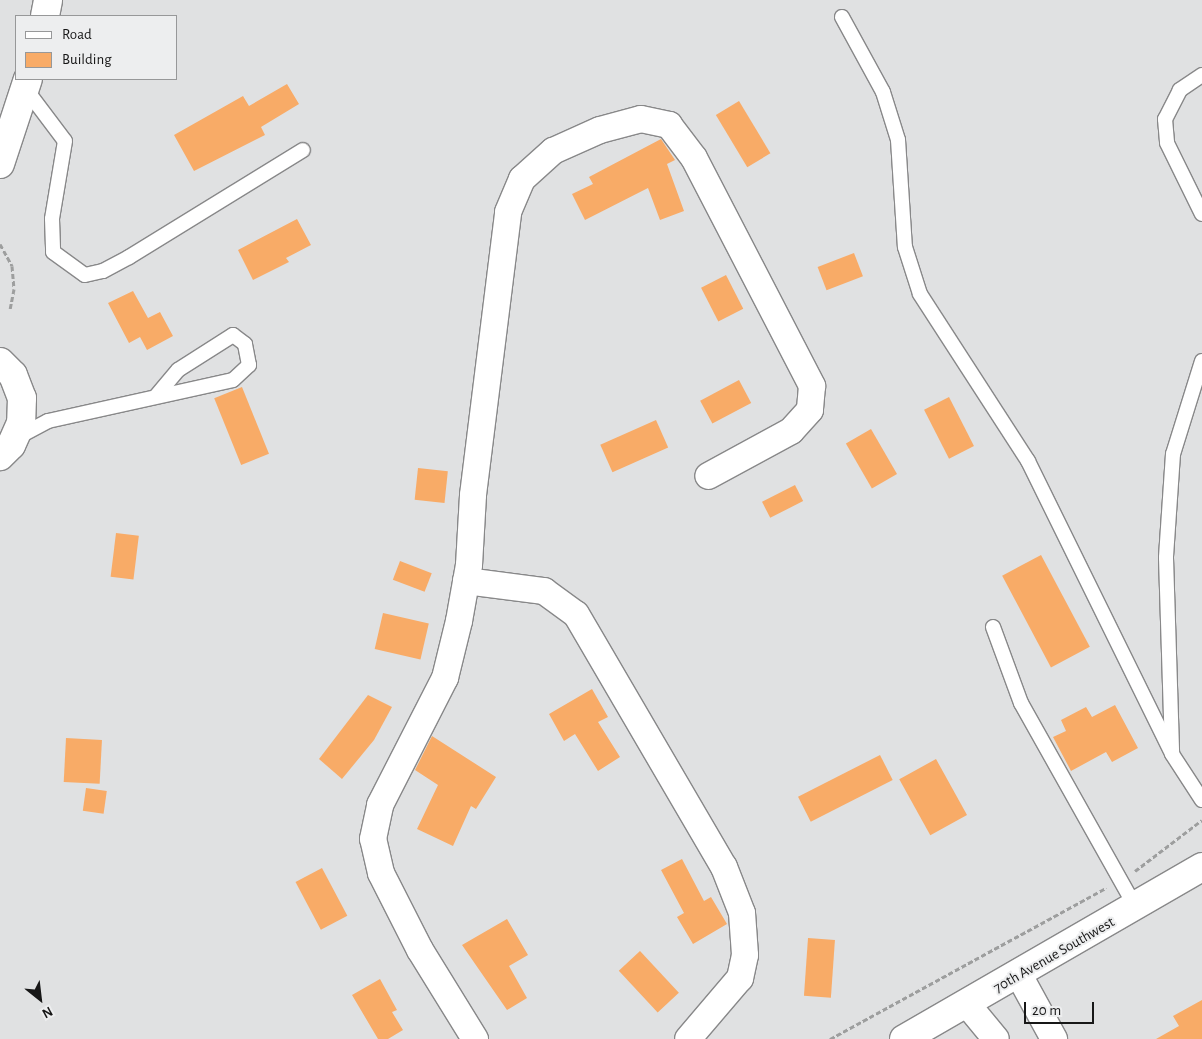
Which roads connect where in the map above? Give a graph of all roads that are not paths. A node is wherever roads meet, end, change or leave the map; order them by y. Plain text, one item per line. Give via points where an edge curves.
1 (48, 0) edge
2 (45, 15) edge
3 (842, 17) dead end
4 (1202, 75) edge
5 (26, 83) edge
6 (303, 150) dead end
7 (0, 164) edge
8 (1202, 214) edge
9 (0, 347) edge
10 (1202, 361) edge
11 (6, 369) edge
12 (157, 395) junction
13 (7, 448) edge
14 (708, 476) dead end
15 (466, 581) junction
16 (993, 627) dead end
17 (1172, 754) junction
18 (1202, 800) edge
19 (1200, 873) edge
20 (1136, 908) junction
21 (1019, 975) junction
22 (968, 1004) junction
23 (475, 1039) edge
24 (688, 1039) edge
25 (904, 1039) edge
26 (996, 1039) edge
27 (1054, 1039) edge

1 - 2 street
3 - 17 lane via 883,92 898,140 904,247 920,294 1028,461
4 - 8 lane via 1180,90 1165,119 1167,143
5 - 6 lane via 65,141 52,219 53,252 85,275 103,271 130,257
5 - 7 street
9 - 11 street
10 - 17 lane via 1172,454 1166,558
11 - 13 street via 22,398 21,423
12 - 12 lane via 233,380 249,365 245,344 233,335 178,370
12 - 13 lane via 132,405 48,421
14 - 15 street via 790,431 810,410 812,386 694,158 670,125 641,119 600,130 553,151 522,179 508,212 473,495
15 - 23 street via 445,678 380,805 373,839 381,873 416,941
15 - 24 street via 544,591 576,614 724,867 742,913 745,955 740,978
16 - 20 lane via 1021,703 1107,851
17 - 18 lane
19 - 20 street, 70th Avenue Southwest
20 - 21 street, 70th Avenue Southwest
21 - 22 street, 70th Avenue Southwest
21 - 27 street
22 - 25 street, 70th Avenue Southwest
22 - 26 street

